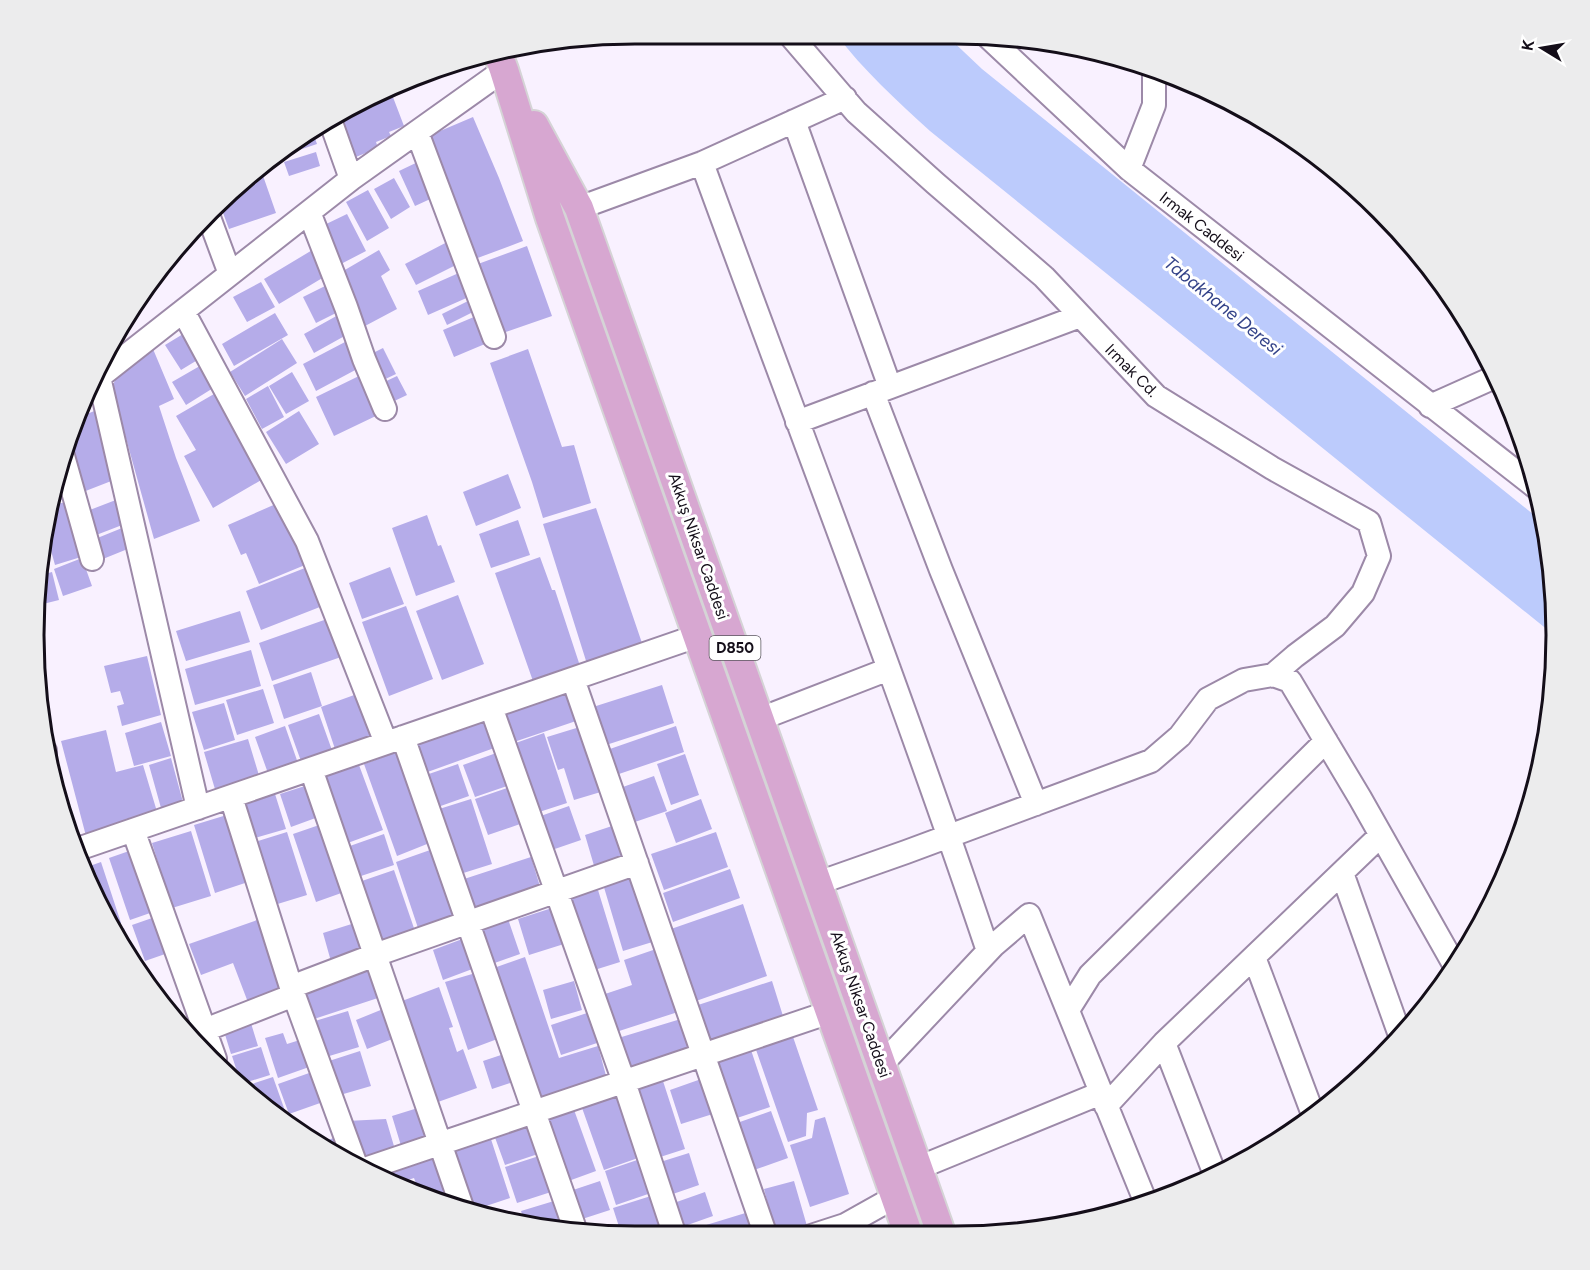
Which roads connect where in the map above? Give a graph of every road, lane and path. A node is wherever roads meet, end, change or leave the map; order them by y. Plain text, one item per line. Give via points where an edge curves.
1 (798, 44) edge
2 (997, 45) edge
3 (501, 61) edge
4 (1154, 79) edge
5 (845, 98) junction
6 (794, 121) junction
7 (333, 127) edge
8 (417, 132) junction
9 (702, 163) junction
10 (1129, 169) junction
11 (351, 179) junction
12 (579, 208) junction
13 (309, 212) junction
14 (211, 223) edge
15 (230, 274) junction
16 (183, 311) junction
17 (1080, 316) junction
18 (494, 337) dead end
19 (109, 365) edge
20 (105, 372) edge
21 (1489, 380) edge
22 (882, 390) junction
23 (1430, 406) junction
24 (385, 409) dead end
25 (797, 422) junction
26 (67, 471) edge
27 (1525, 479) edge
28 (92, 559) dead end
29 (698, 636) junction
30 (889, 669) junction
31 (1272, 675) junction
32 (573, 679) junction
33 (491, 707) junction
34 (760, 719) junction
35 (395, 740) junction
36 (1326, 741) junction
37 (311, 769) junction
38 (231, 797) junction
39 (1036, 804) junction
40 (198, 808) junction
41 (133, 830) junction
42 (1381, 835) junction
43 (950, 836) junction
44 (84, 847) edge
45 (637, 862) junction
46 (1342, 873) junction
47 (818, 883) junction
48 (556, 891) junction
49 (468, 922) junction
50 (988, 951) junction
51 (1454, 952) edge
52 (375, 955) junction
53 (1254, 957) junction
54 (292, 991) junction
55 (1068, 1010) junction
56 (830, 1012) junction
57 (1397, 1028) edge
58 (198, 1033) edge
59 (1164, 1043) junction
60 (704, 1056) junction
61 (882, 1064) junction
62 (624, 1082) junction
63 (1104, 1099) junction
64 (1310, 1107) edge
65 (534, 1112) junction
66 (440, 1144) junction
67 (352, 1154) edge
68 (373, 1166) edge
69 (918, 1168) junction
70 (1212, 1168) edge
71 (1143, 1196) edge
72 (895, 1197) junction
73 (459, 1199) edge
74 (573, 1223) edge
75 (672, 1226) edge
76 (763, 1226) edge
77 (842, 1226) edge
78 (905, 1226) edge
79 (938, 1226) edge

1 - 5 street, Irmak Cd.
2 - 10 street, Irmak Caddesi
3 - 8 street
3 - 12 main road, Akkuş Niksar Caddesi / D850
3 - 29 main road, Akkuş Niksar Caddesi / D850 via 550,218
4 - 10 street via 1155,105
5 - 6 street
5 - 17 street, Irmak Cd. via 856,112 1044,278
6 - 9 street
6 - 22 street
7 - 11 street
8 - 11 street
8 - 18 street
9 - 12 street
9 - 25 street
10 - 23 street, Irmak Caddesi
11 - 13 street
12 - 34 main road, Akkuş Niksar Caddesi / D850
13 - 15 street
13 - 24 street
14 - 15 street
15 - 16 street
16 - 19 street
16 - 35 street via 307,541
17 - 22 street
17 - 31 street, Irmak Cd. via 1156,396 1369,522 1378,556 1363,593 1335,626
20 - 40 street
21 - 23 street
22 - 25 street
22 - 39 street via 941,570
23 - 27 street
25 - 30 street
26 - 28 street
29 - 32 street
29 - 56 main road, Akkuş Niksar Caddesi / D850
30 - 34 street
30 - 43 street
31 - 36 street via 1290,681
31 - 39 street via 1244,680 1208,699 1180,736 1151,761
32 - 33 street
32 - 45 street
33 - 35 street
33 - 48 street
34 - 47 main road, Akkuş Niksar Caddesi / D850
35 - 37 street
35 - 49 street
36 - 42 street
36 - 55 street via 1090,975
37 - 38 street
37 - 52 street
38 - 40 street
38 - 54 street
39 - 43 street
40 - 41 street
41 - 44 street
41 - 58 street
42 - 46 street
42 - 51 street
43 - 47 street
43 - 50 street
45 - 48 street
45 - 60 street
46 - 53 street
46 - 57 street
47 - 61 main road, Akkuş Niksar Caddesi / D850
48 - 49 street
48 - 62 street
49 - 52 street
49 - 65 street
50 - 55 street via 1029,915
50 - 61 street
52 - 54 street
52 - 66 street
53 - 59 street
53 - 64 street
54 - 58 street
54 - 67 street
55 - 63 street
56 - 60 street
56 - 72 main road, Akkuş Niksar Caddesi / D850
59 - 63 street
59 - 70 street
60 - 62 street
60 - 76 street
61 - 69 main road, Akkuş Niksar Caddesi / D850
62 - 65 street
62 - 75 street
63 - 69 street
63 - 71 street
65 - 66 street
65 - 74 street
66 - 68 street
66 - 73 street
69 - 79 main road, Akkuş Niksar Caddesi / D850
72 - 77 street
72 - 78 main road, Akkuş Niksar Caddesi / D850

